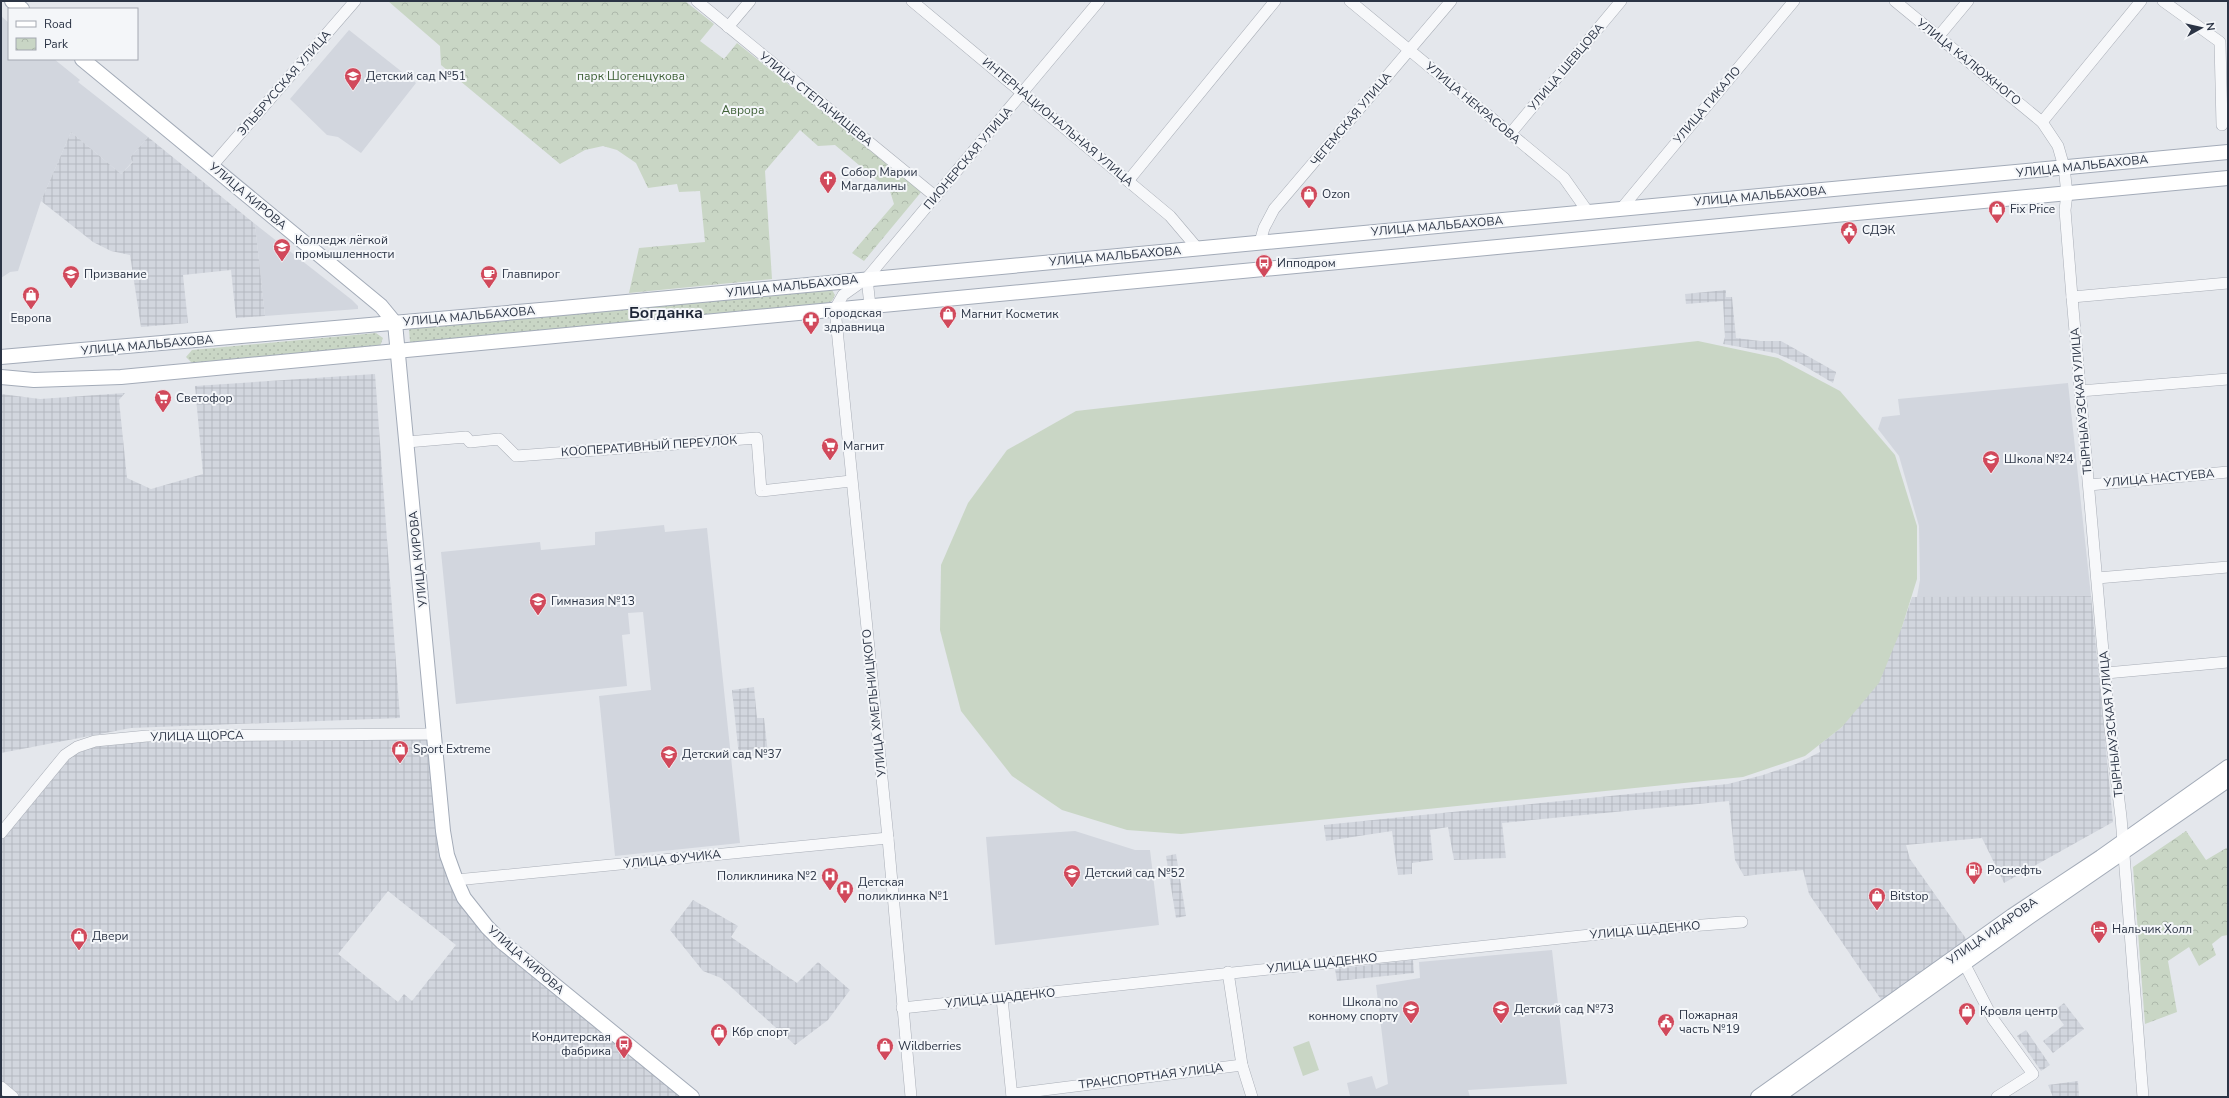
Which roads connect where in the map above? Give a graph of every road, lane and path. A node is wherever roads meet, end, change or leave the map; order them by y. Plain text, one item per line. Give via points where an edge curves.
1 (12, 1) edge
2 (355, 1) edge
3 (697, 1) edge
4 (750, 1) edge
5 (1099, 1) edge
6 (1275, 1) edge
7 (1350, 1) edge
8 (1451, 1) edge
9 (1621, 1) edge
10 (1794, 1) edge
11 (1895, 1) edge
12 (1968, 1) edge
13 (2141, 1) edge
14 (2164, 1) edge
15 (919, 3) edge
16 (21, 8) edge
17 (728, 27) junction
18 (1938, 37) junction
19 (1410, 50) junction
20 (83, 60) edge
21 (1022, 93) junction
22 (2042, 122) junction
23 (2222, 125) dead end
24 (1510, 134) junction
25 (2228, 152) edge
26 (212, 166) junction
27 (2064, 167) junction
28 (2228, 178) edge
29 (1128, 181) junction
30 (2067, 194) junction
31 (936, 197) junction
32 (1621, 209) junction
33 (1588, 212) junction
34 (1260, 242) junction
35 (1198, 248) junction
36 (867, 278) junction
37 (834, 282) junction
38 (2228, 283) edge
39 (843, 295) junction
40 (2072, 297) junction
41 (870, 306) junction
42 (836, 309) junction
43 (395, 323) junction
44 (398, 351) junction
45 (1, 357) edge
46 (1, 377) edge
47 (2228, 379) edge
48 (2080, 391) junction
49 (407, 442) junction
50 (2228, 472) edge
51 (851, 481) junction
52 (2089, 485) junction
53 (2228, 567) edge
54 (2098, 578) junction
55 (2228, 662) edge
56 (2106, 673) junction
57 (434, 734) junction
58 (2228, 767) edge
59 (2228, 780) edge
60 (1, 833) edge
61 (888, 838) junction
62 (2123, 847) junction
63 (456, 880) junction
64 (1742, 922) dead end
65 (1964, 963) junction
66 (1228, 972) junction
67 (1002, 998) junction
68 (902, 1008) junction
69 (1242, 1064) junction
70 (1, 1087) edge
71 (1012, 1095) edge
72 (13, 1097) edge
73 (692, 1097) edge
74 (911, 1097) edge
75 (1252, 1097) edge
76 (1758, 1097) edge
77 (1777, 1097) edge
78 (1997, 1097) edge
79 (2143, 1097) edge

1 - 16 main road
2 - 26 street, ЭЛЬБРУССКАЯ УЛИЦА
3 - 17 street, УЛИЦА СТЕПАНИЩЕВА
4 - 17 street
5 - 21 street, ПИОНЕРСКАЯ УЛИЦА
6 - 29 street
7 - 19 street, УЛИЦА НЕКРАСОВА
8 - 19 street, ЧЕГЕМСКАЯ УЛИЦА
9 - 24 street, УЛИЦА ШЕВЦОВА
10 - 32 street, УЛИЦА ГИКАЛО
11 - 18 street, УЛИЦА КАЛЮЖНОГО
12 - 18 street
13 - 22 street
14 - 23 street via 2220,42
15 - 21 street, ИНТЕРНАЦИОНАЛЬНАЯ УЛИЦА
17 - 31 street, УЛИЦА СТЕПАНИЩЕВА
18 - 22 street, УЛИЦА КАЛЮЖНОГО
19 - 24 street, УЛИЦА НЕКРАСОВА
19 - 34 street, ЧЕГЕМСКАЯ УЛИЦА via 1274,209
20 - 26 main road, УЛИЦА КИРОВА
21 - 29 street, ИНТЕРНАЦИОНАЛЬНАЯ УЛИЦА
21 - 31 street, ПИОНЕРСКАЯ УЛИЦА
22 - 27 street, ТЫРНЫАУЗСКАЯ УЛИЦА via 2058,146
24 - 33 street, УЛИЦА НЕКРАСОВА via 1564,178
25 - 27 main road, УЛИЦА МАЛЬБАХОВА
26 - 43 main road, УЛИЦА КИРОВА via 382,306
27 - 30 street, ТЫРНЫАУЗСКАЯ УЛИЦА
27 - 32 main road, УЛИЦА МАЛЬБАХОВА
28 - 30 main road
29 - 35 street, ИНТЕРНАЦИОНАЛЬНАЯ УЛИЦА via 1170,216
30 - 40 street, ТЫРНЫАУЗСКАЯ УЛИЦА via 2065,210
30 - 41 main road
31 - 36 street, ПИОНЕРСКАЯ УЛИЦА
32 - 33 main road, УЛИЦА МАЛЬБАХОВА
33 - 34 main road, УЛИЦА МАЛЬБАХОВА
34 - 35 main road, УЛИЦА МАЛЬБАХОВА
35 - 36 main road, УЛИЦА МАЛЬБАХОВА
36 - 37 main road, УЛИЦА МАЛЬБАХОВА
36 - 39 street, ПИОНЕРСКАЯ УЛИЦА
36 - 41 street
37 - 39 street
37 - 43 main road, УЛИЦА МАЛЬБАХОВА
38 - 40 street
39 - 42 street
40 - 48 street, ТЫРНЫАУЗСКАЯ УЛИЦА
41 - 42 main road
42 - 44 main road
42 - 51 street, УЛИЦА ХМЕЛЬНИЦКОГО
43 - 44 main road, УЛИЦА КИРОВА
43 - 45 main road, УЛИЦА МАЛЬБАХОВА
44 - 46 main road via 111,378 34,380
44 - 49 main road, УЛИЦА КИРОВА
47 - 48 street
48 - 52 street, ТЫРНЫАУЗСКАЯ УЛИЦА
49 - 51 street, КООПЕРАТИВНЫЙ ПЕРЕУЛОК via 466,437 470,442 499,439 516,456 757,438 761,491
49 - 57 main road, УЛИЦА КИРОВА
50 - 52 street, УЛИЦА НАСТУЕВА
51 - 61 street, УЛИЦА ХМЕЛЬНИЦКОГО
52 - 54 street, ТЫРНЫАУЗСКАЯ УЛИЦА
53 - 54 street
54 - 56 street, ТЫРНЫАУЗСКАЯ УЛИЦА
55 - 56 street
56 - 62 street, ТЫРНЫАУЗСКАЯ УЛИЦА
57 - 60 street, УЛИЦА ЩОРСА via 178,735 95,740 65,755
57 - 63 main road, УЛИЦА КИРОВА via 442,831
58 - 62 main road, УЛИЦА ИДАРОВА
59 - 62 main road, УЛИЦА ИДАРОВА
61 - 63 street, УЛИЦА ФУЧИКА
61 - 68 street, УЛИЦА ХМЕЛЬНИЦКОГО
62 - 65 main road, УЛИЦА ИДАРОВА
62 - 76 main road, УЛИЦА ИДАРОВА via 2012,916
62 - 79 street, ТЫРНЫАУЗСКАЯ УЛИЦА
63 - 73 main road, УЛИЦА КИРОВА via 473,911 502,942
64 - 66 street, УЛИЦА ЩАДЕНКО via 1637,930
65 - 77 main road, УЛИЦА ИДАРОВА
65 - 78 street via 1993,1020 2033,1074
66 - 67 street, УЛИЦА ЩАДЕНКО
66 - 69 street
67 - 68 street, УЛИЦА ЩАДЕНКО
67 - 71 street
68 - 74 street, УЛИЦА ХМЕЛЬНИЦКОГО
69 - 71 street, ТРАНСПОРТНАЯ УЛИЦА
69 - 75 street
70 - 72 street

